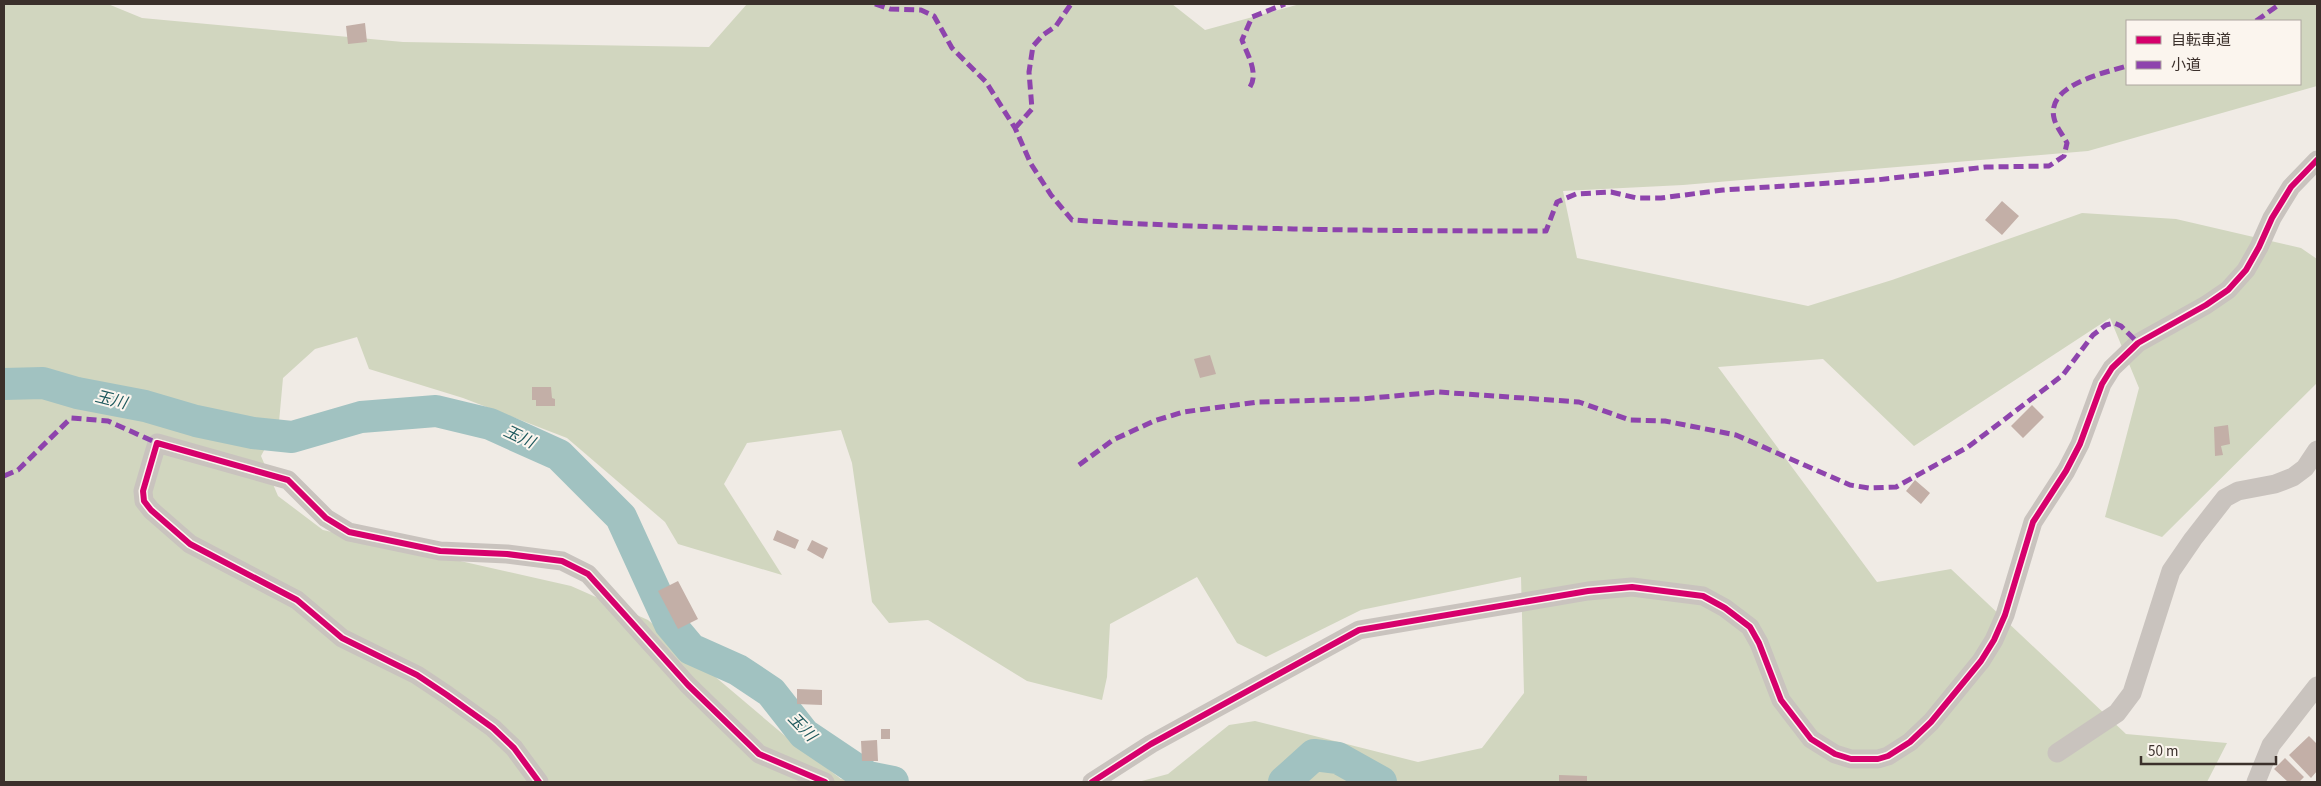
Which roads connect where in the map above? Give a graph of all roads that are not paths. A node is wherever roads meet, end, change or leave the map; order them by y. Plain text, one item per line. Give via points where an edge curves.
1 (2317, 160) edge
2 (2317, 450) edge
3 (2317, 686) edge
4 (2057, 754) dead end
5 (539, 782) edge
6 (826, 782) edge
7 (1092, 782) edge
8 (2256, 782) edge

1 - 7 street via 2291,187 2246,270 2228,290 2138,343 2112,368 2102,384 2071,462 2033,522 2005,615 1994,640 1931,722 1910,742 1888,756 1852,759 1835,754 1811,739 1781,700 1760,643 1750,627 1725,608 1703,596 1632,587 1588,591 1359,630 1151,744
2 - 4 street via 2293,477 2238,491 2225,498 2172,571 2132,693 2117,713
3 - 8 street via 2271,745
5 - 6 street via 514,748 448,695 417,675 342,638 297,600 190,544 151,510 144,501 144,491 156,443 288,480 326,518 349,532 440,550 562,561 588,574 688,685 759,754

